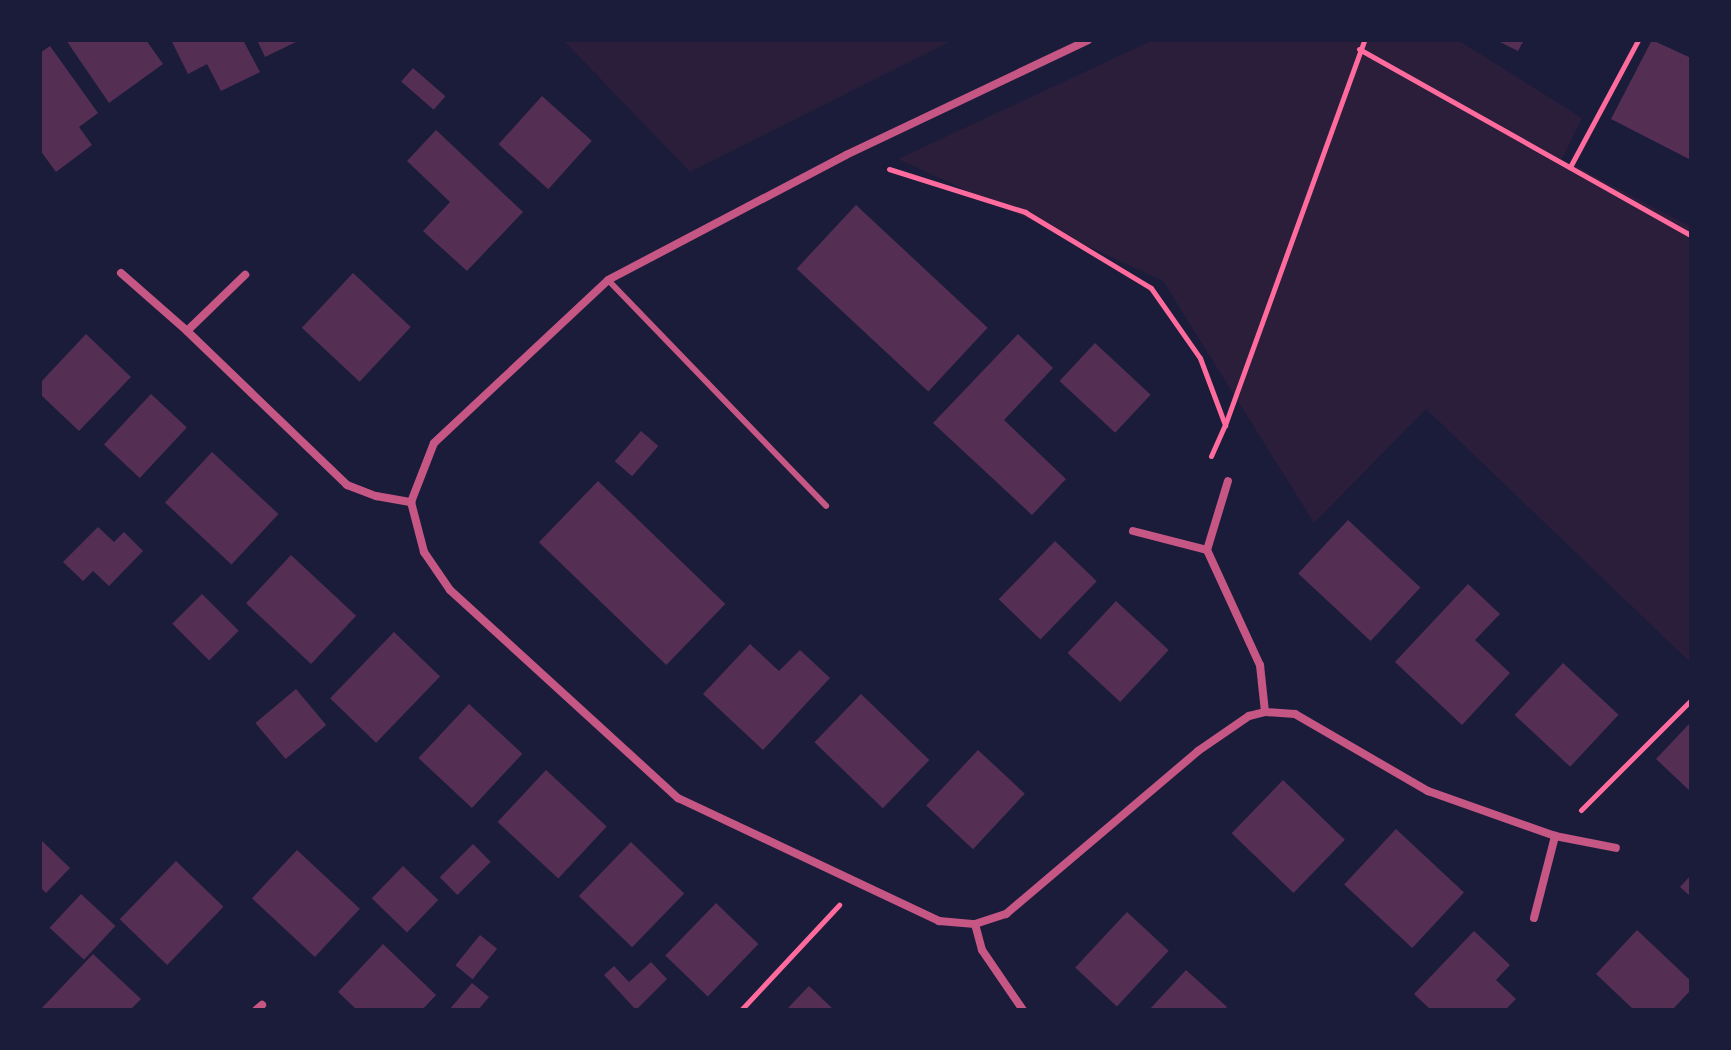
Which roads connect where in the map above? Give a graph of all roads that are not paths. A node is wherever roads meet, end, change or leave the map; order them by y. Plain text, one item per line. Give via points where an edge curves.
1 (1088, 40) edge
2 (121, 273) dead end
3 (245, 275) dead end
4 (608, 280) junction
5 (187, 331) junction
6 (1228, 481) road end
7 (411, 502) junction
8 (826, 506) dead end
9 (1133, 531) dead end
10 (1207, 550) junction
11 (1265, 712) junction
12 (1555, 836) junction
13 (1616, 848) dead end
14 (1534, 918) dead end
15 (975, 924) junction
16 (1023, 1010) edge

1 - 4 street via 846,155
2 - 5 street
3 - 5 street
4 - 7 street via 434,443
4 - 8 lane
5 - 7 street via 347,485
6 - 10 street
7 - 15 street via 424,552 450,590 678,798 939,921
9 - 10 street
10 - 11 street via 1260,665
11 - 12 street via 1295,714 1428,791
11 - 15 street via 1249,716 1198,751 1006,914
12 - 13 street
12 - 14 street
15 - 16 street via 982,950

